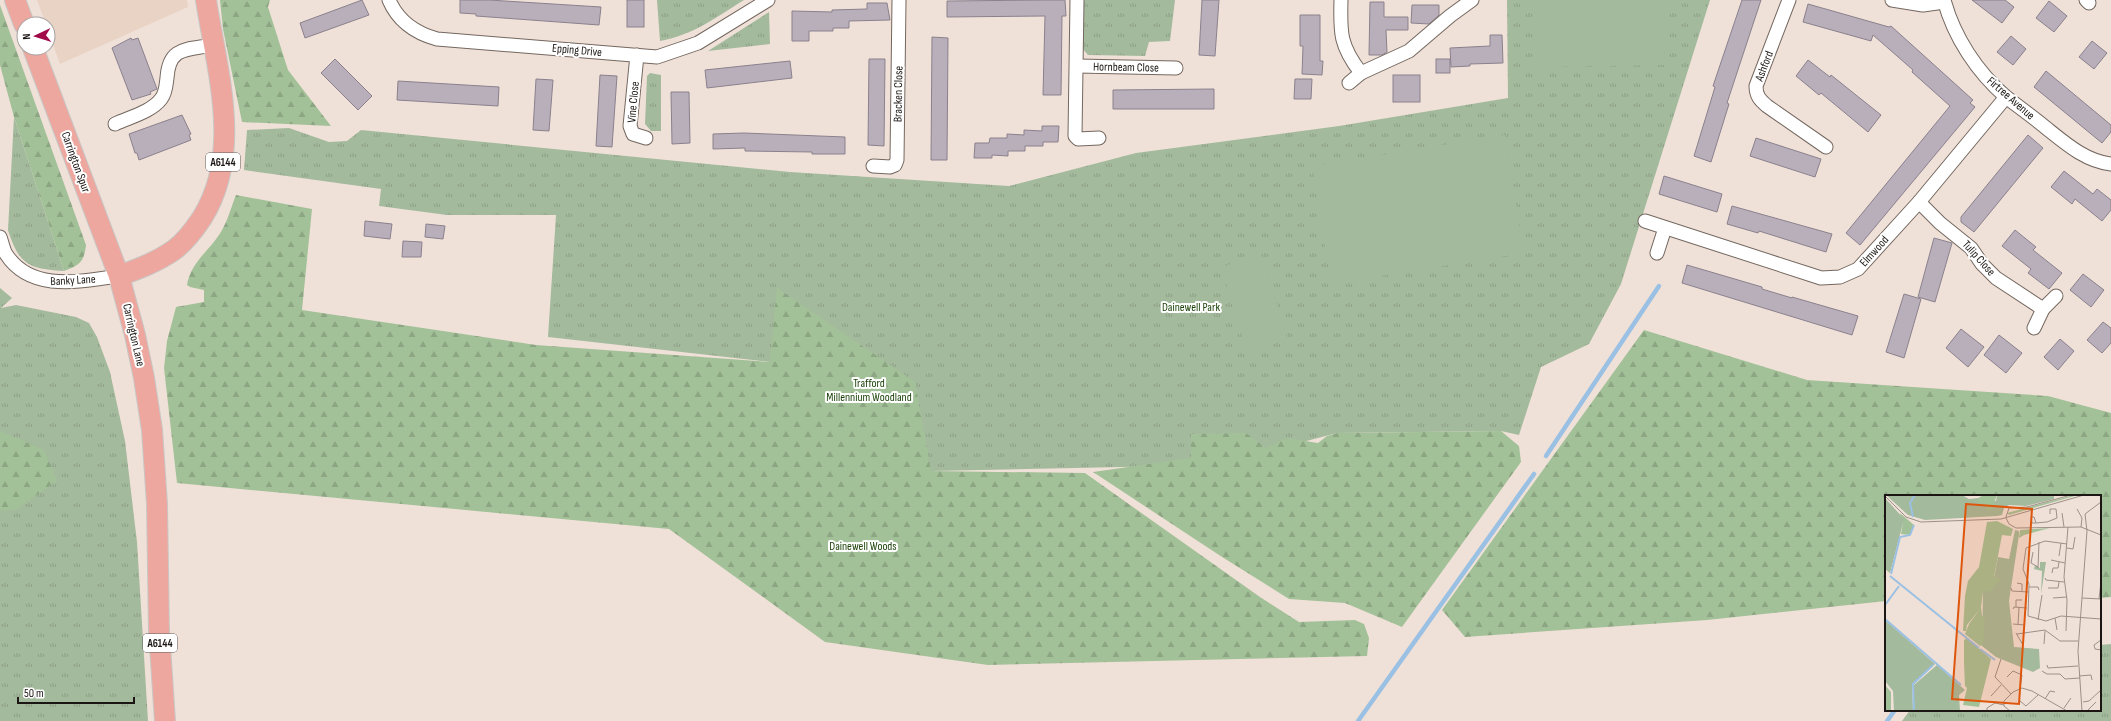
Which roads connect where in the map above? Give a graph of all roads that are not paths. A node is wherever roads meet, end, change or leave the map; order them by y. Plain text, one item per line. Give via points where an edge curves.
1 (15, 0) edge
2 (206, 0) edge
3 (389, 0) edge
4 (768, 0) edge
5 (899, 0) edge
6 (1077, 0) edge
7 (1341, 0) edge
8 (1472, 0) edge
9 (1789, 0) edge
10 (1892, 0) edge
11 (1944, 1) edge
12 (21, 16) edge
13 (213, 45) junction
14 (637, 55) junction
15 (36, 56) edge
16 (1076, 66) junction
17 (1176, 68) dead end
18 (1361, 73) junction
19 (1349, 83) dead end
20 (2006, 97) junction
21 (115, 124) dead end
22 (646, 138) dead end
23 (1099, 138) dead end
24 (1826, 147) dead end
25 (2111, 164) edge
26 (872, 166) dead end
27 (1919, 202) junction
28 (1645, 221) dead end
29 (1665, 228) junction
30 (0, 237) edge
31 (1657, 253) dead end
32 (119, 276) junction
33 (2056, 296) dead end
34 (2043, 309) junction
35 (2034, 328) dead end
36 (165, 721) edge

1 - 12 main road
2 - 13 main road, A6144
3 - 14 street, Epping Drive via 393,10 409,26 424,36 437,39
4 - 14 street, Epping Drive via 684,49 657,57
5 - 26 street, Bracken Close via 897,160 895,165 890,167
6 - 16 street, Hornbeam Close
7 - 18 street via 1342,38 1348,57
8 - 18 street via 1409,51
9 - 24 street, Ashford via 1756,86 1756,93 1767,106
10 - 11 street via 1923,5
11 - 20 street, Firtree Avenue via 1969,54 1986,77
13 - 21 street via 184,50 173,55 162,98 147,110
13 - 32 main road, A6144 via 225,126 223,161 212,202 181,245 156,260
14 - 22 street, Vine Close via 630,126 633,134
15 - 32 main road, Carrington Spur / A6144
16 - 17 street, Hornbeam Close
16 - 23 street, Hornbeam Close via 1075,136 1078,140
18 - 19 street
20 - 25 street, Firtree Avenue via 2087,158
20 - 27 street, Elmwood
27 - 29 street, Elmwood via 1858,269 1831,279
27 - 34 street, Tulip Close via 1971,248 1996,278
28 - 29 street, Elmwood
29 - 31 street
30 - 32 street, Banky Lane via 6,254 21,270 46,282 72,282
32 - 36 main road, Carrington Lane / A6144 via 135,334 152,430
33 - 34 street
34 - 35 street

